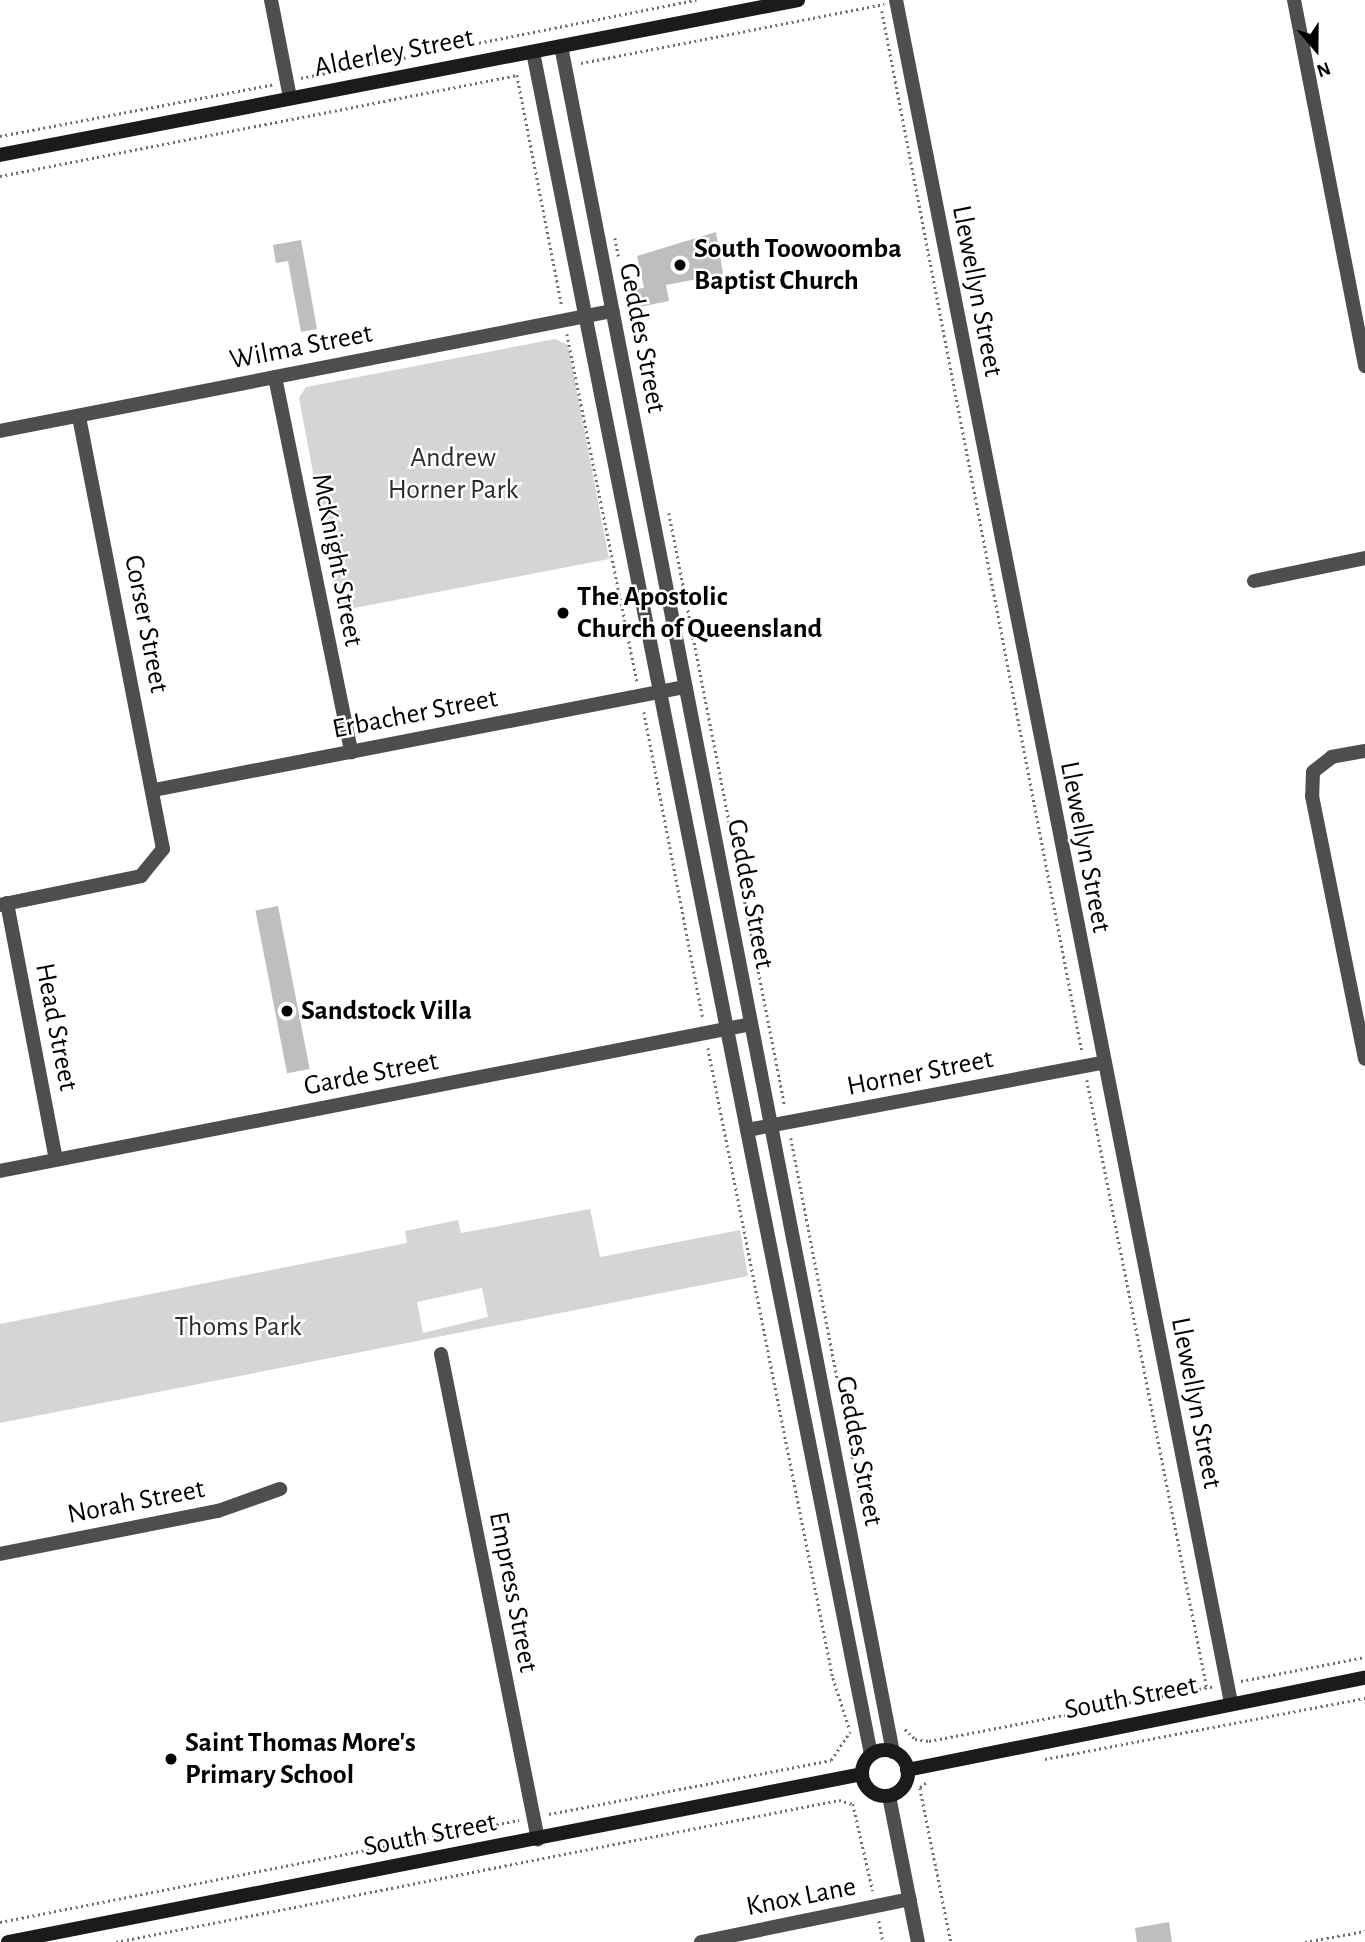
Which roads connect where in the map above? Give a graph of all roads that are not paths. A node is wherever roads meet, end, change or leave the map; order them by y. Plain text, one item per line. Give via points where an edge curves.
1 (271, 0) edge
2 (797, 0) edge
3 (1294, 0) edge
4 (892, 2) edge
5 (561, 46) junction
6 (533, 52) junction
7 (290, 98) junction
8 (0, 155) edge
9 (612, 311) junction
10 (585, 317) junction
11 (1365, 366) edge
12 (275, 377) junction
13 (79, 416) junction
14 (0, 431) edge
15 (1365, 558) edge
16 (1254, 581) dead end
17 (685, 687) junction
18 (661, 692) junction
19 (1365, 751) edge
20 (351, 752) junction
21 (154, 790) junction
22 (4, 904) edge
23 (751, 1024) junction
24 (727, 1029) junction
25 (1365, 1059) edge
26 (1102, 1063) junction
27 (770, 1126) junction
28 (747, 1130) junction
29 (56, 1159) junction
30 (0, 1171) edge
31 (441, 1354) dead end
32 (280, 1489) dead end
33 (845, 1506) junction
34 (822, 1510) junction
35 (0, 1554) edge
36 (1365, 1678) edge
37 (1231, 1703) junction
38 (893, 1752) junction
39 (871, 1755) junction
40 (907, 1770) junction
41 (862, 1774) junction
42 (889, 1796) junction
43 (538, 1839) junction
44 (910, 1899) junction
45 (8, 1942) edge
46 (701, 1942) edge
47 (918, 1942) edge

1 - 7 street
2 - 5 street, Alderley Street
3 - 11 street
4 - 26 street, Llewellyn Street
5 - 6 street, Alderley Street
5 - 9 street, Geddes Street
6 - 7 street, Alderley Street
6 - 10 street, Geddes Street
7 - 8 street, Alderley Street
9 - 10 street, Wilma Street
9 - 17 street, Geddes Street
10 - 12 street, Wilma Street
10 - 18 street, Geddes Street
12 - 13 street, Wilma Street
12 - 20 street, McKnight Street
13 - 14 street, Wilma Street
13 - 21 street, Corser Street
15 - 16 street
17 - 18 street, Erbacher Street
17 - 23 street, Geddes Street
18 - 20 street, Erbacher Street
18 - 24 street, Geddes Street
19 - 25 street via 1332,757 1313,772 1312,796
20 - 21 street, Erbacher Street
21 - 22 street, Corser Street via 162,842 156,864 141,876
22 - 29 street, Head Street
23 - 24 street, Garde Street
23 - 27 street, Geddes Street
24 - 28 street, Geddes Street
24 - 29 street, Garde Street
26 - 27 street, Horner Street
26 - 37 street, Llewellyn Street
27 - 28 street, Horner Street
27 - 33 street, Geddes Street
28 - 34 street, Geddes Street
29 - 30 street, Garde Street
31 - 43 street, Empress Street
32 - 35 street, Norah Street via 218,1511
33 - 34 street
33 - 38 street, Geddes Street
34 - 39 street, Geddes Street
36 - 37 street, South Street
37 - 40 street, South Street
38 - 39 street
38 - 40 street
39 - 41 street
40 - 42 street via 904,1786
41 - 42 street via 870,1791
41 - 43 street, South Street
42 - 44 street
43 - 45 street, South Street
44 - 46 street, Knox Lane
44 - 47 street

